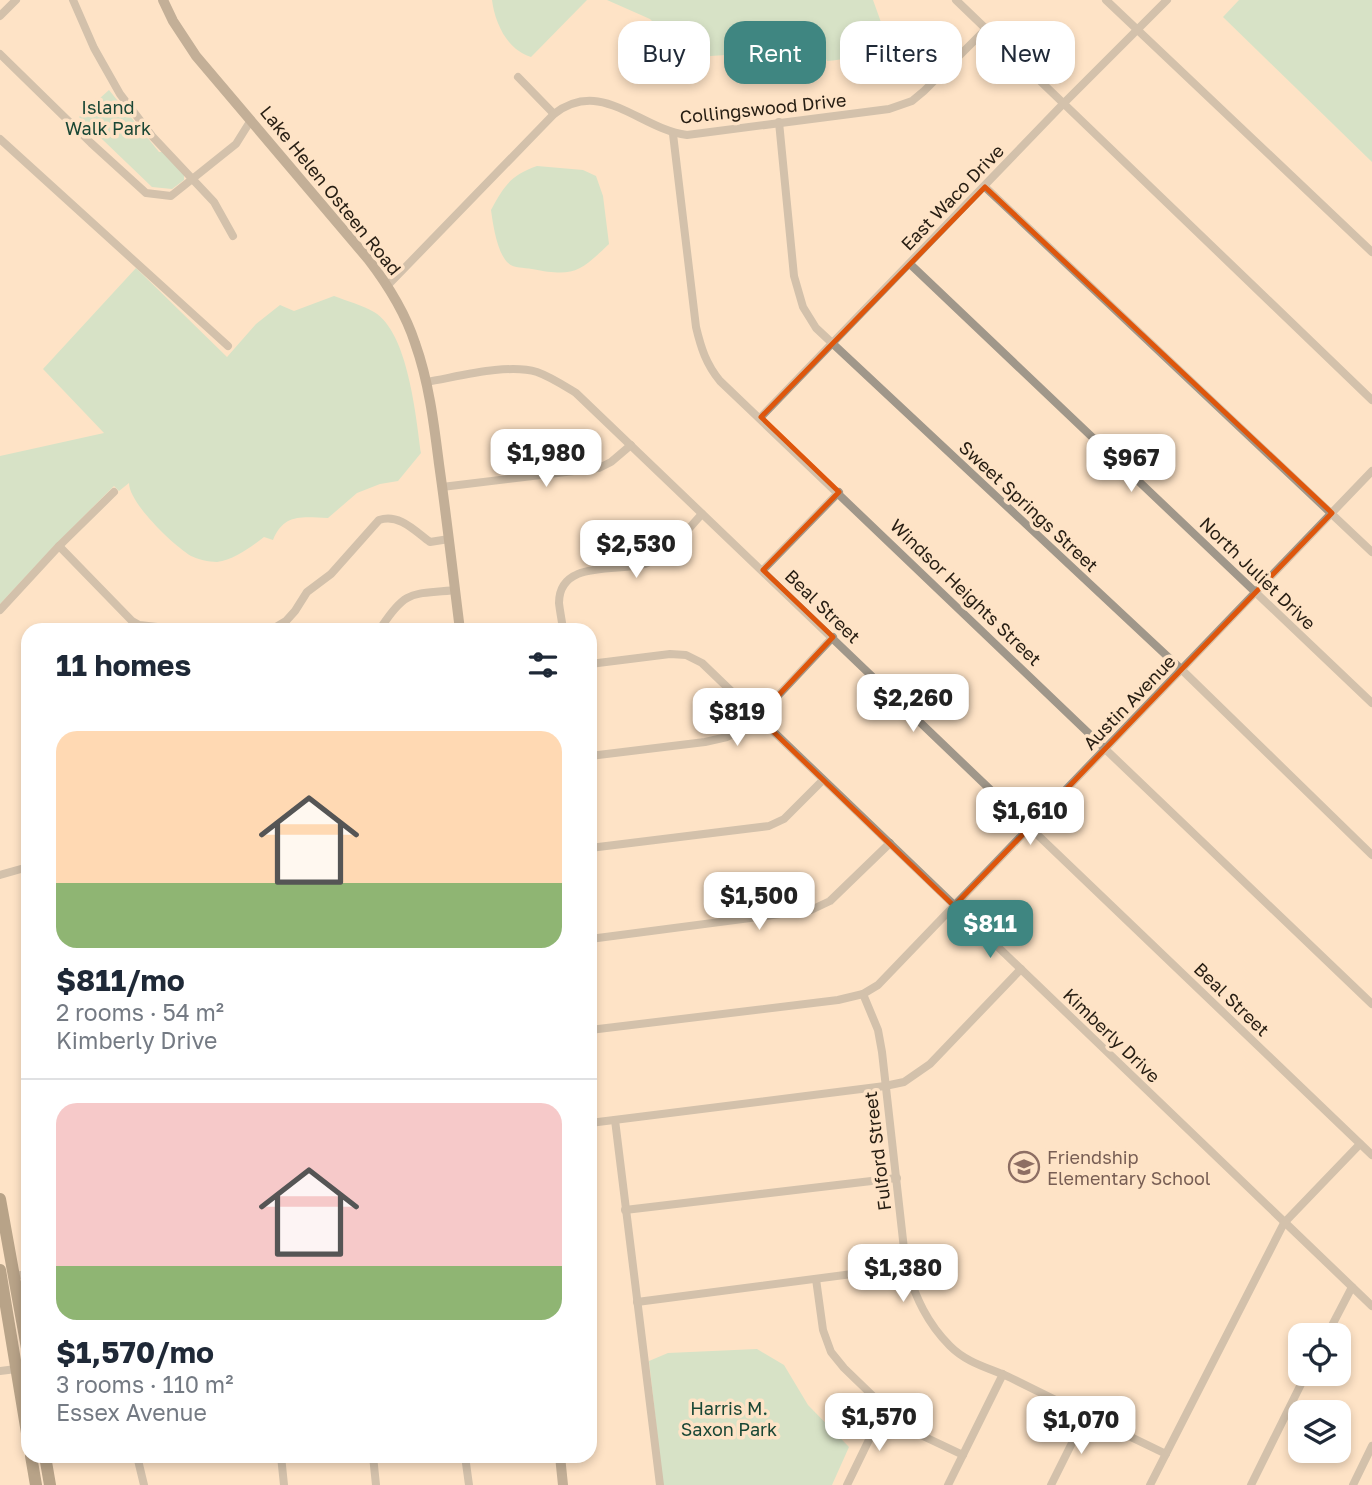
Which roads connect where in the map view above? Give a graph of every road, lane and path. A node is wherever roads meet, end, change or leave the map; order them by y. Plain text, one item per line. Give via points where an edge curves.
1 (16, 0) edge
2 (73, 0) edge
3 (163, 0) edge
4 (956, 0) edge
5 (1106, 0) edge
6 (1167, 0) edge
7 (0, 16) edge
8 (976, 21) edge
9 (1138, 30) junction
10 (976, 39) edge
11 (0, 54) edge
12 (518, 77) dead end
13 (1042, 84) edge
14 (1063, 104) junction
15 (554, 114) junction
16 (251, 120) junction
17 (779, 122) junction
18 (673, 134) junction
19 (0, 139) edge
20 (194, 180) junction
21 (985, 187) junction
22 (233, 236) dead end
23 (1372, 252) edge
24 (910, 264) junction
25 (387, 285) junction
26 (833, 344) junction
27 (228, 346) dead end
28 (426, 382) junction
29 (1372, 400) edge
30 (761, 418) junction
31 (631, 445) junction
32 (1372, 471) edge
33 (443, 487) junction
34 (114, 492) dead end
35 (839, 492) junction
36 (1332, 513) junction
37 (702, 514) junction
38 (449, 539) junction
39 (59, 546) junction
40 (1372, 552) edge
41 (763, 570) junction
42 (455, 590) junction
43 (1256, 593) junction
44 (0, 610) edge
45 (129, 623) edge
46 (280, 623) edge
47 (384, 623) edge
48 (459, 623) edge
49 (562, 623) edge
50 (833, 637) junction
51 (597, 663) edge
52 (1182, 670) junction
53 (1372, 703) edge
54 (758, 716) junction
55 (1106, 749) junction
56 (597, 755) edge
57 (823, 780) junction
58 (1030, 826) junction
59 (890, 843) junction
60 (597, 847) edge
61 (1372, 855) edge
62 (21, 869) edge
63 (0, 875) edge
64 (954, 906) junction
65 (597, 938) edge
66 (1021, 969) junction
67 (863, 994) junction
68 (1372, 1004) edge
69 (597, 1029) edge
70 (885, 1087) junction
71 (615, 1120) junction
72 (597, 1122) edge
73 (1360, 1144) junction
74 (1372, 1155) edge
75 (897, 1178) junction
76 (0, 1199) edge
77 (625, 1210) junction
78 (1284, 1223) junction
79 (906, 1267) junction
80 (4, 1276) edge
81 (816, 1279) junction
82 (1352, 1287) junction
83 (637, 1302) junction
84 (1372, 1306) edge
85 (1333, 1323) edge
86 (21, 1331) edge
87 (16, 1369) junction
88 (0, 1371) edge
89 (1003, 1374) junction
90 (1300, 1386) edge
91 (21, 1398) edge
92 (884, 1409) junction
93 (1086, 1415) junction
94 (1372, 1446) edge
95 (1166, 1454) junction
96 (963, 1455) junction
97 (32, 1463) edge
98 (46, 1463) edge
99 (139, 1463) edge
100 (282, 1463) edge
101 (374, 1463) edge
102 (466, 1463) edge
103 (561, 1463) edge
104 (36, 1485) edge
105 (50, 1485) edge
106 (144, 1485) edge
107 (284, 1485) edge
108 (376, 1485) edge
109 (469, 1485) edge
110 (564, 1485) edge
111 (660, 1485) edge
112 (847, 1485) edge
113 (948, 1485) edge
114 (1051, 1485) edge
115 (1150, 1485) edge
116 (1251, 1485) edge
117 (1353, 1485) edge

1 - 7 street
2 - 20 street via 120,94
3 - 16 street, Lake Helen Osteen Road via 196,56
4 - 8 street
5 - 9 street
6 - 9 street, East Waco Drive
9 - 14 street, East Waco Drive
9 - 23 street
10 - 17 street, Collingswood Drive via 912,101 889,110
11 - 20 street via 146,193 171,196
12 - 15 street
13 - 14 street
14 - 21 street, East Waco Drive
14 - 29 street
15 - 18 street, Collingswood Drive via 573,102 605,101
15 - 25 street, Collingswood Drive
16 - 20 street via 236,144
16 - 25 street, Lake Helen Osteen Road
17 - 18 street, Collingswood Drive
17 - 26 street, Sweet Springs Street via 793,276 803,307
18 - 30 street, Windsor Heights Street via 702,354 720,381
19 - 27 street
20 - 22 street via 215,202
21 - 24 street, East Waco Drive
21 - 36 street
24 - 26 street, East Waco Drive
24 - 43 street, North Juliet Drive
25 - 28 street, Lake Helen Osteen Road via 416,344
26 - 30 street, East Waco Drive
26 - 52 street, Sweet Springs Street
28 - 31 street, Beal Street via 511,369 534,371 576,393
28 - 33 street, Lake Helen Osteen Road
30 - 35 street, Windsor Heights Street
31 - 33 street via 599,468
31 - 37 street, Beal Street
32 - 36 street, Austin Avenue
33 - 38 street, Lake Helen Osteen Road
34 - 39 street
35 - 41 street
35 - 55 street, Windsor Heights Street
36 - 40 street
36 - 43 street, Austin Avenue
37 - 41 street, Beal Street
37 - 49 street via 662,556 643,565 589,570 574,576 559,601
38 - 42 street, Lake Helen Osteen Road
38 - 46 street via 430,542 404,522 387,517 379,520
39 - 44 street
39 - 45 street
41 - 50 street, Beal Street
42 - 47 street via 408,596 395,605
42 - 48 street, Lake Helen Osteen Road
43 - 52 street, Austin Avenue
43 - 53 street, North Juliet Drive
50 - 54 street
50 - 58 street, Beal Street
51 - 54 street, Kimberly Drive via 686,655 702,663
52 - 55 street, Austin Avenue
52 - 61 street, Sweet Springs Street
54 - 56 street via 727,737
54 - 57 street, Kimberly Drive
55 - 58 street, Austin Avenue
55 - 68 street, Windsor Heights Street
57 - 59 street, Kimberly Drive
57 - 60 street via 784,818 769,826
58 - 64 street, Austin Avenue
58 - 73 street, Beal Street
59 - 64 street, Kimberly Drive
59 - 65 street via 830,901 811,910
62 - 63 street
64 - 66 street, Kimberly Drive
64 - 67 street, Austin Avenue via 878,985
66 - 70 street via 930,1064 904,1082
66 - 78 street, Kimberly Drive
67 - 69 street, Austin Avenue
67 - 70 street, Fulford Street via 878,1030
70 - 71 street
70 - 75 street, Fulford Street
71 - 72 street
71 - 77 street
73 - 74 street, Beal Street
73 - 78 street
75 - 77 street
75 - 79 street, Fulford Street
76 - 80 main road
77 - 83 street
78 - 82 street, Kimberly Drive
78 - 95 street
79 - 81 street
79 - 89 street, Fulford Street via 917,1301 952,1348 972,1364
80 - 86 main road
80 - 87 main road
81 - 83 street
81 - 92 street via 831,1352
82 - 84 street, Kimberly Drive
82 - 85 street
83 - 111 street
87 - 88 street
87 - 91 main road
89 - 93 street, Fulford Street
89 - 96 street
90 - 116 street
92 - 96 street via 906,1428
92 - 112 street
93 - 95 street, Fulford Street
93 - 114 street
94 - 117 street
95 - 115 street
96 - 113 street
97 - 104 main road
98 - 105 main road
99 - 106 street
100 - 107 street
101 - 108 street
102 - 109 street
103 - 110 street

